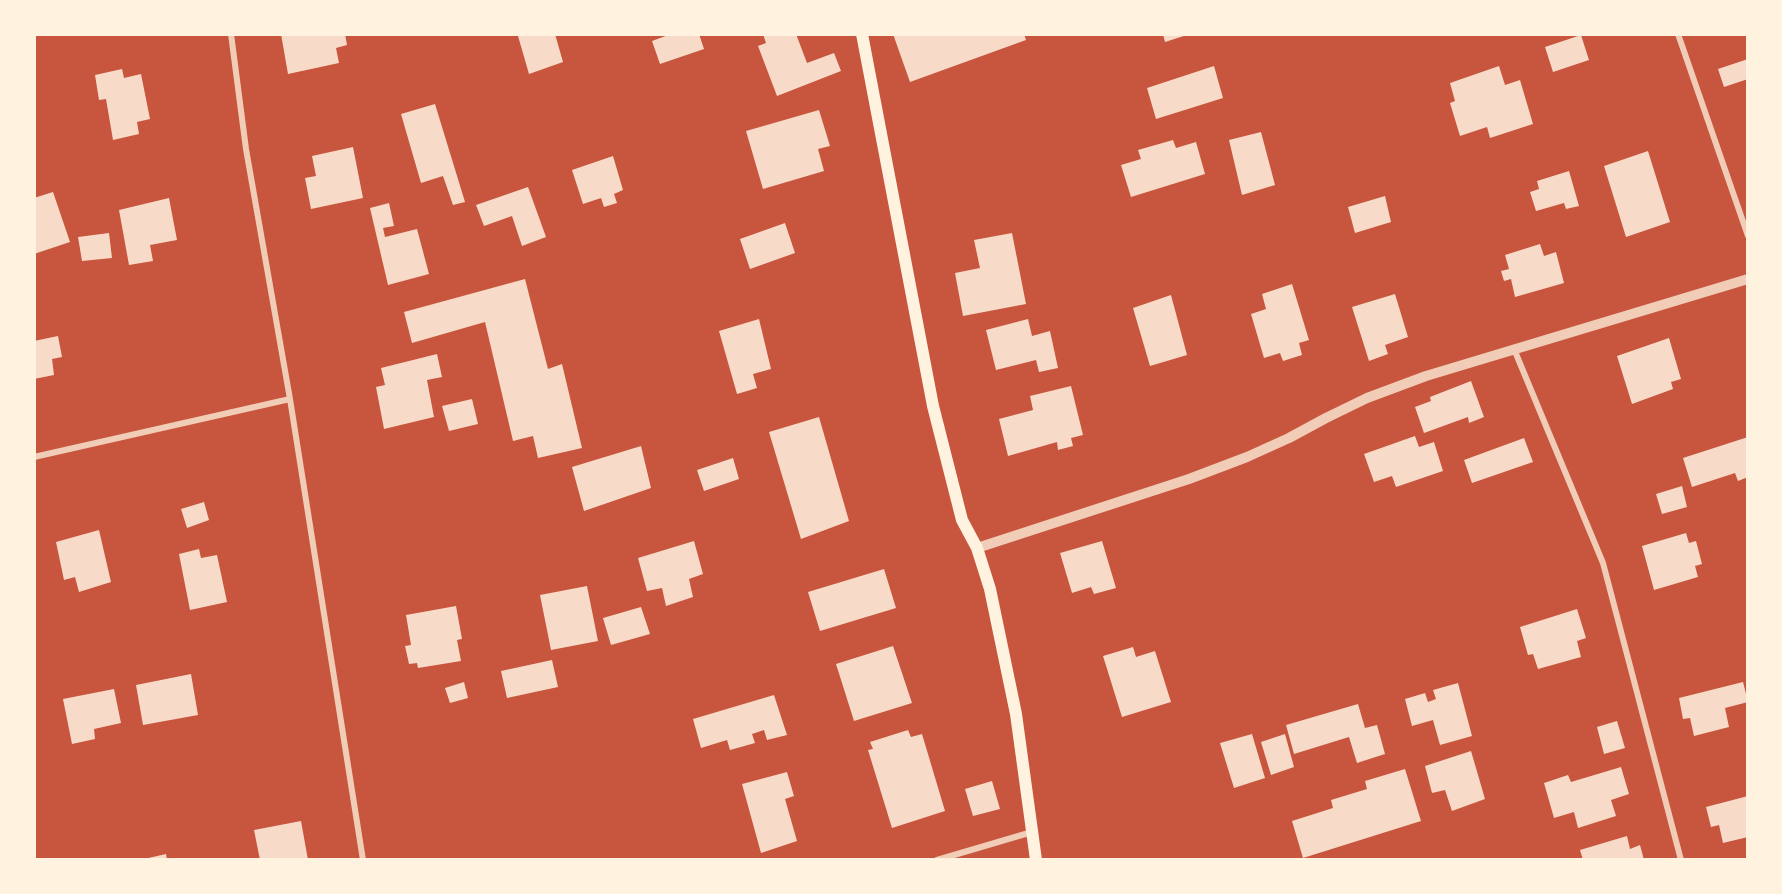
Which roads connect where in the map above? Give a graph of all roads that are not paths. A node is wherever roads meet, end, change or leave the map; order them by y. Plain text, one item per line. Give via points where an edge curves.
1 (231, 34) edge
2 (862, 34) edge
3 (1678, 34) edge
4 (1748, 236) edge
5 (1748, 279) edge
6 (1514, 349) junction
7 (290, 399) junction
8 (34, 457) edge
9 (977, 548) junction
10 (1032, 832) junction
11 (363, 860) edge
12 (937, 860) edge
13 (1036, 860) edge
14 (1681, 860) edge

1 - 7 street via 246,149
2 - 9 main road via 933,406 962,520
3 - 4 street
5 - 6 street
6 - 9 street via 1367,398 1247,457 1189,479
6 - 14 street via 1603,563
7 - 8 street
7 - 11 street
9 - 10 main road via 990,589 1016,714
10 - 12 street
10 - 13 main road

